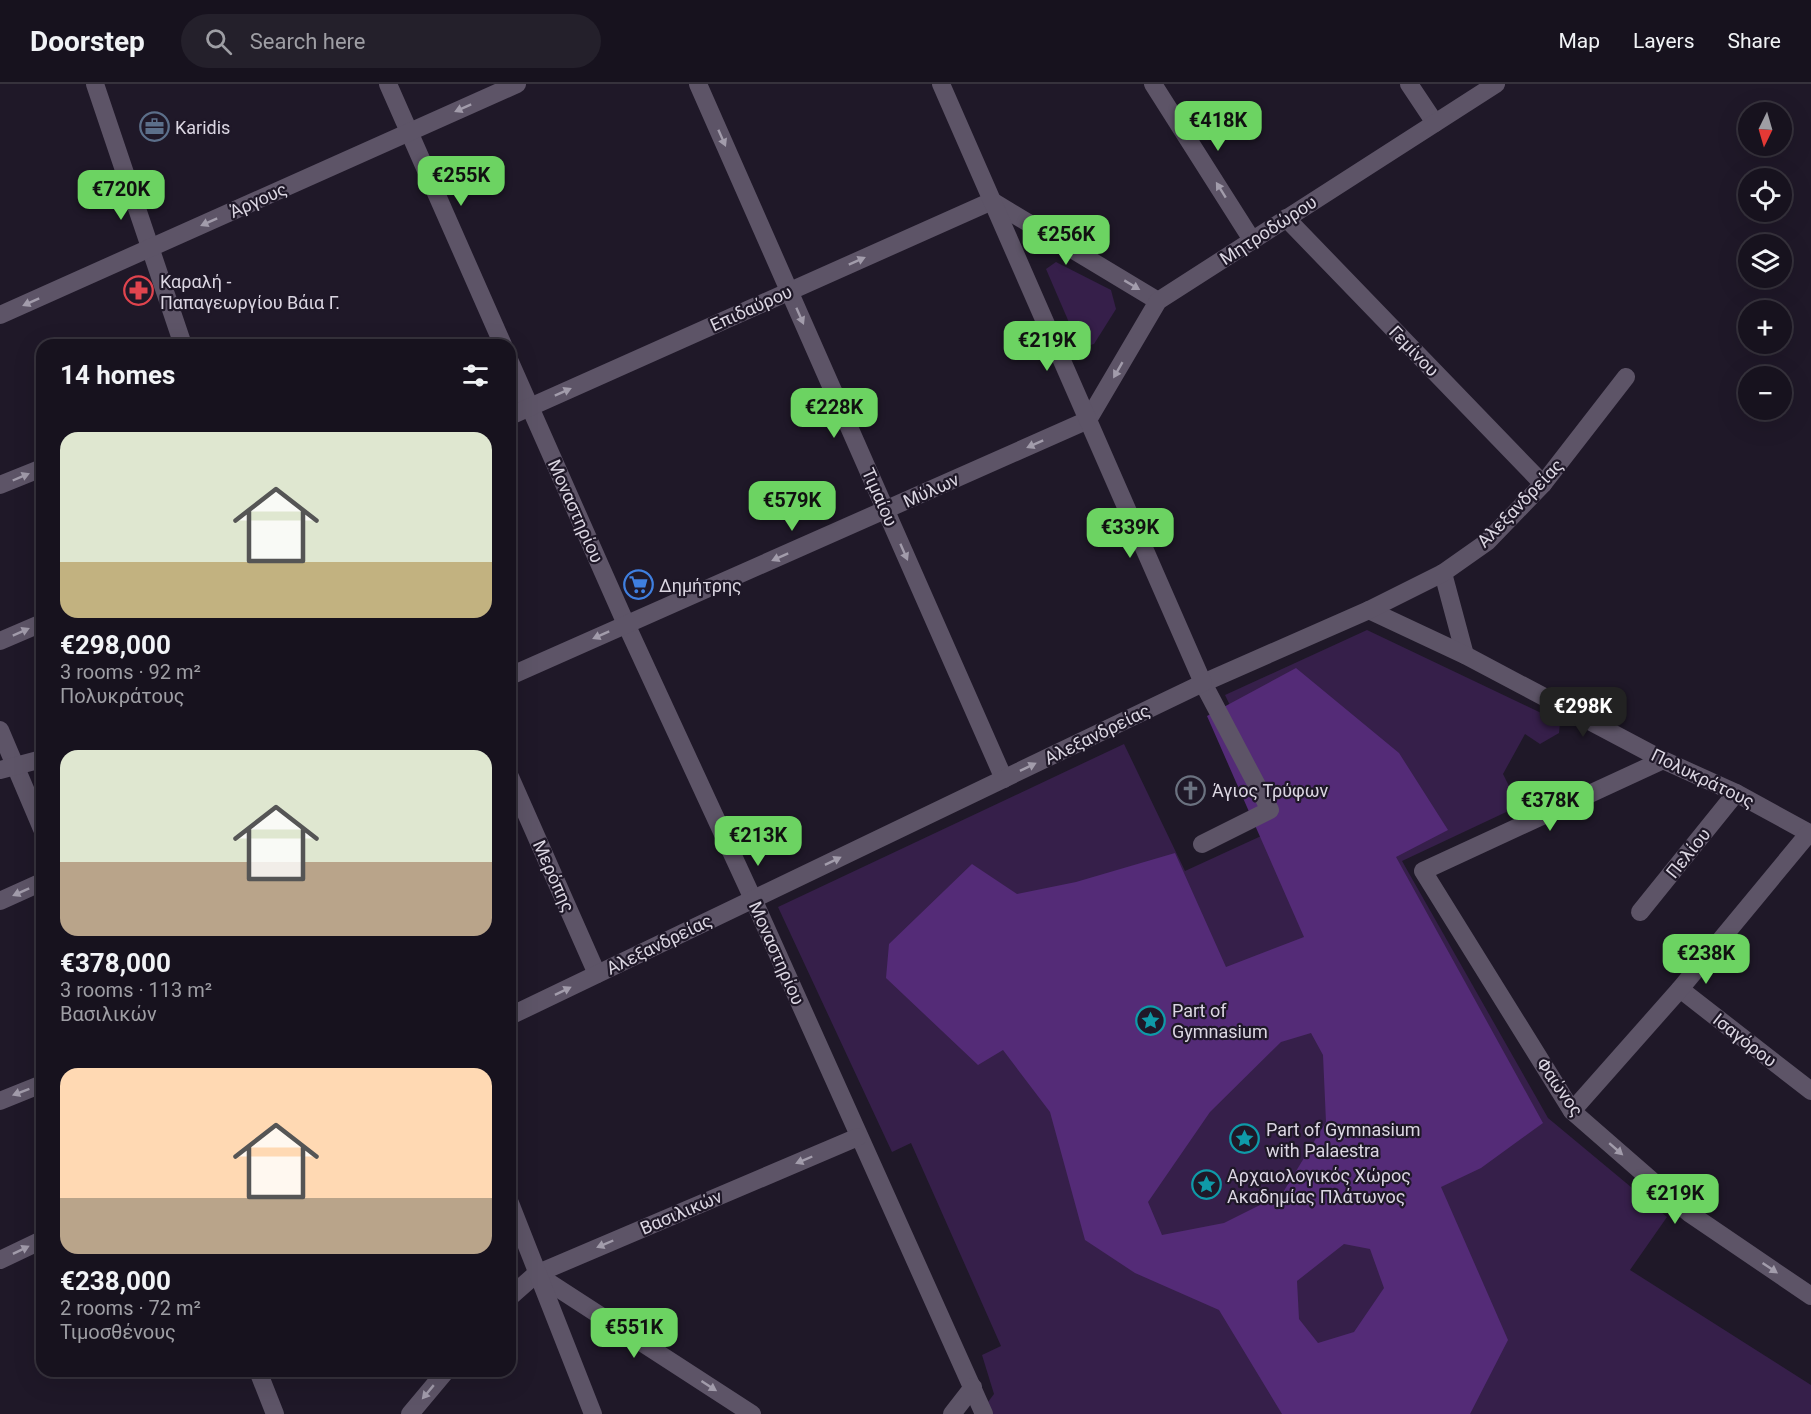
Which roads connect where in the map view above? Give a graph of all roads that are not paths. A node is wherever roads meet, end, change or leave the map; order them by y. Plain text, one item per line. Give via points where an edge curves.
1 (95, 84) edge
2 (388, 84) edge
3 (517, 84) edge
4 (698, 84) edge
5 (941, 84) edge
6 (1153, 84) edge
7 (1409, 84) edge
8 (1496, 84) edge
9 (1435, 123) junction
10 (408, 133) junction
11 (992, 201) junction
12 (1286, 218) junction
13 (1252, 240) junction
14 (149, 249) junction
15 (789, 291) junction
16 (1158, 301) junction
17 (0, 315) edge
18 (181, 339) edge
19 (500, 339) edge
20 (516, 376) edge
21 (1626, 377) dead end
22 (530, 407) junction
23 (516, 413) edge
24 (1088, 420) junction
25 (36, 470) edge
26 (1543, 484) junction
27 (0, 485) edge
28 (885, 510) junction
29 (1443, 573) junction
30 (1369, 610) junction
31 (626, 624) junction
32 (36, 625) edge
33 (0, 641) edge
34 (1465, 655) junction
35 (516, 673) edge
36 (1203, 683) junction
37 (0, 730) edge
38 (1663, 760) junction
39 (36, 761) edge
40 (7, 768) edge
41 (1004, 779) junction
42 (516, 791) edge
43 (1736, 793) junction
44 (36, 819) edge
45 (1810, 833) edge
46 (1202, 844) dead end
47 (36, 885) edge
48 (753, 899) junction
49 (0, 901) edge
50 (1640, 912) dead end
51 (597, 974) junction
52 (1680, 989) junction
53 (516, 1013) edge
54 (36, 1086) edge
55 (1811, 1091) edge
56 (0, 1101) edge
57 (1572, 1111) junction
58 (858, 1137) junction
59 (516, 1219) edge
60 (36, 1243) edge
61 (0, 1260) edge
62 (536, 1274) junction
63 (516, 1292) edge
64 (1811, 1296) edge
65 (260, 1377) edge
66 (441, 1377) edge
67 (973, 1387) junction
68 (275, 1414) edge
69 (410, 1414) edge
70 (593, 1414) edge
71 (752, 1414) edge
72 (952, 1414) edge
73 (984, 1414) edge

1 - 14 street
2 - 10 street
3 -> 10 street, Άργους
4 -> 15 street, Τιμαίου
5 - 11 street
13 -> 6 street
7 - 9 street
8 - 9 street, Μητροδώρου
9 - 12 street, Μητροδώρου
10 -> 14 street, Άργους
10 - 19 street
15 -> 11 street, Επιδαύρου
11 -> 16 street
11 - 24 street
12 - 13 street, Μητροδώρου
12 - 26 street, Γεμίνου
13 - 16 street, Μητροδώρου
14 -> 17 street, Άργους
14 - 18 street
22 -> 15 street, Επιδαύρου
15 -> 28 street, Τιμαίου
16 -> 24 street, Μητροδώρου
20 - 22 street, Μοναστηρίου
21 - 26 street, Αλεξανδρείας
22 - 23 street, Επιδαύρου
22 - 31 street, Μοναστηρίου
24 -> 28 street, Μύλων
24 - 36 street
27 -> 25 street
26 - 29 street, Αλεξανδρείας via 1487,542
28 -> 31 street, Μύλων
28 -> 41 street, Τιμαίου
29 - 30 street, Αλεξανδρείας
29 - 34 street
30 - 34 street, Πολυκράτους
30 - 36 street, Αλεξανδρείας
31 -> 35 street, Μύλων
31 - 48 street, Μοναστηρίου
33 -> 32 street
34 - 38 street, Πολυκράτους
41 -> 36 street, Αλεξανδρείας
36 - 46 street via 1270,810
37 - 40 street
38 - 43 street, Πολυκράτους
38 - 57 street, Φαώνος via 1422,871
39 - 40 street
40 - 44 street
48 -> 41 street, Αλεξανδρείας
42 - 51 street, Μερόπης
43 - 45 street, Πολυκράτους
43 - 50 street, Πελίου
45 - 52 street
47 -> 49 street
48 - 51 street, Αλεξανδρείας
48 - 58 street, Μοναστηρίου
53 -> 51 street, Αλεξανδρείας
52 - 55 street, Ισαγόρου
52 - 57 street
54 -> 56 street
57 -> 64 street, Φαώνος via 1689,1213
58 -> 62 street, Βασιλικών
58 - 67 street, Μοναστηρίου
59 - 62 street
61 -> 60 street
62 - 63 street, Βασιλικών
62 - 70 street
62 -> 71 street
65 - 68 street
66 -> 69 street
67 - 72 street
67 - 73 street, Μοναστηρίου

